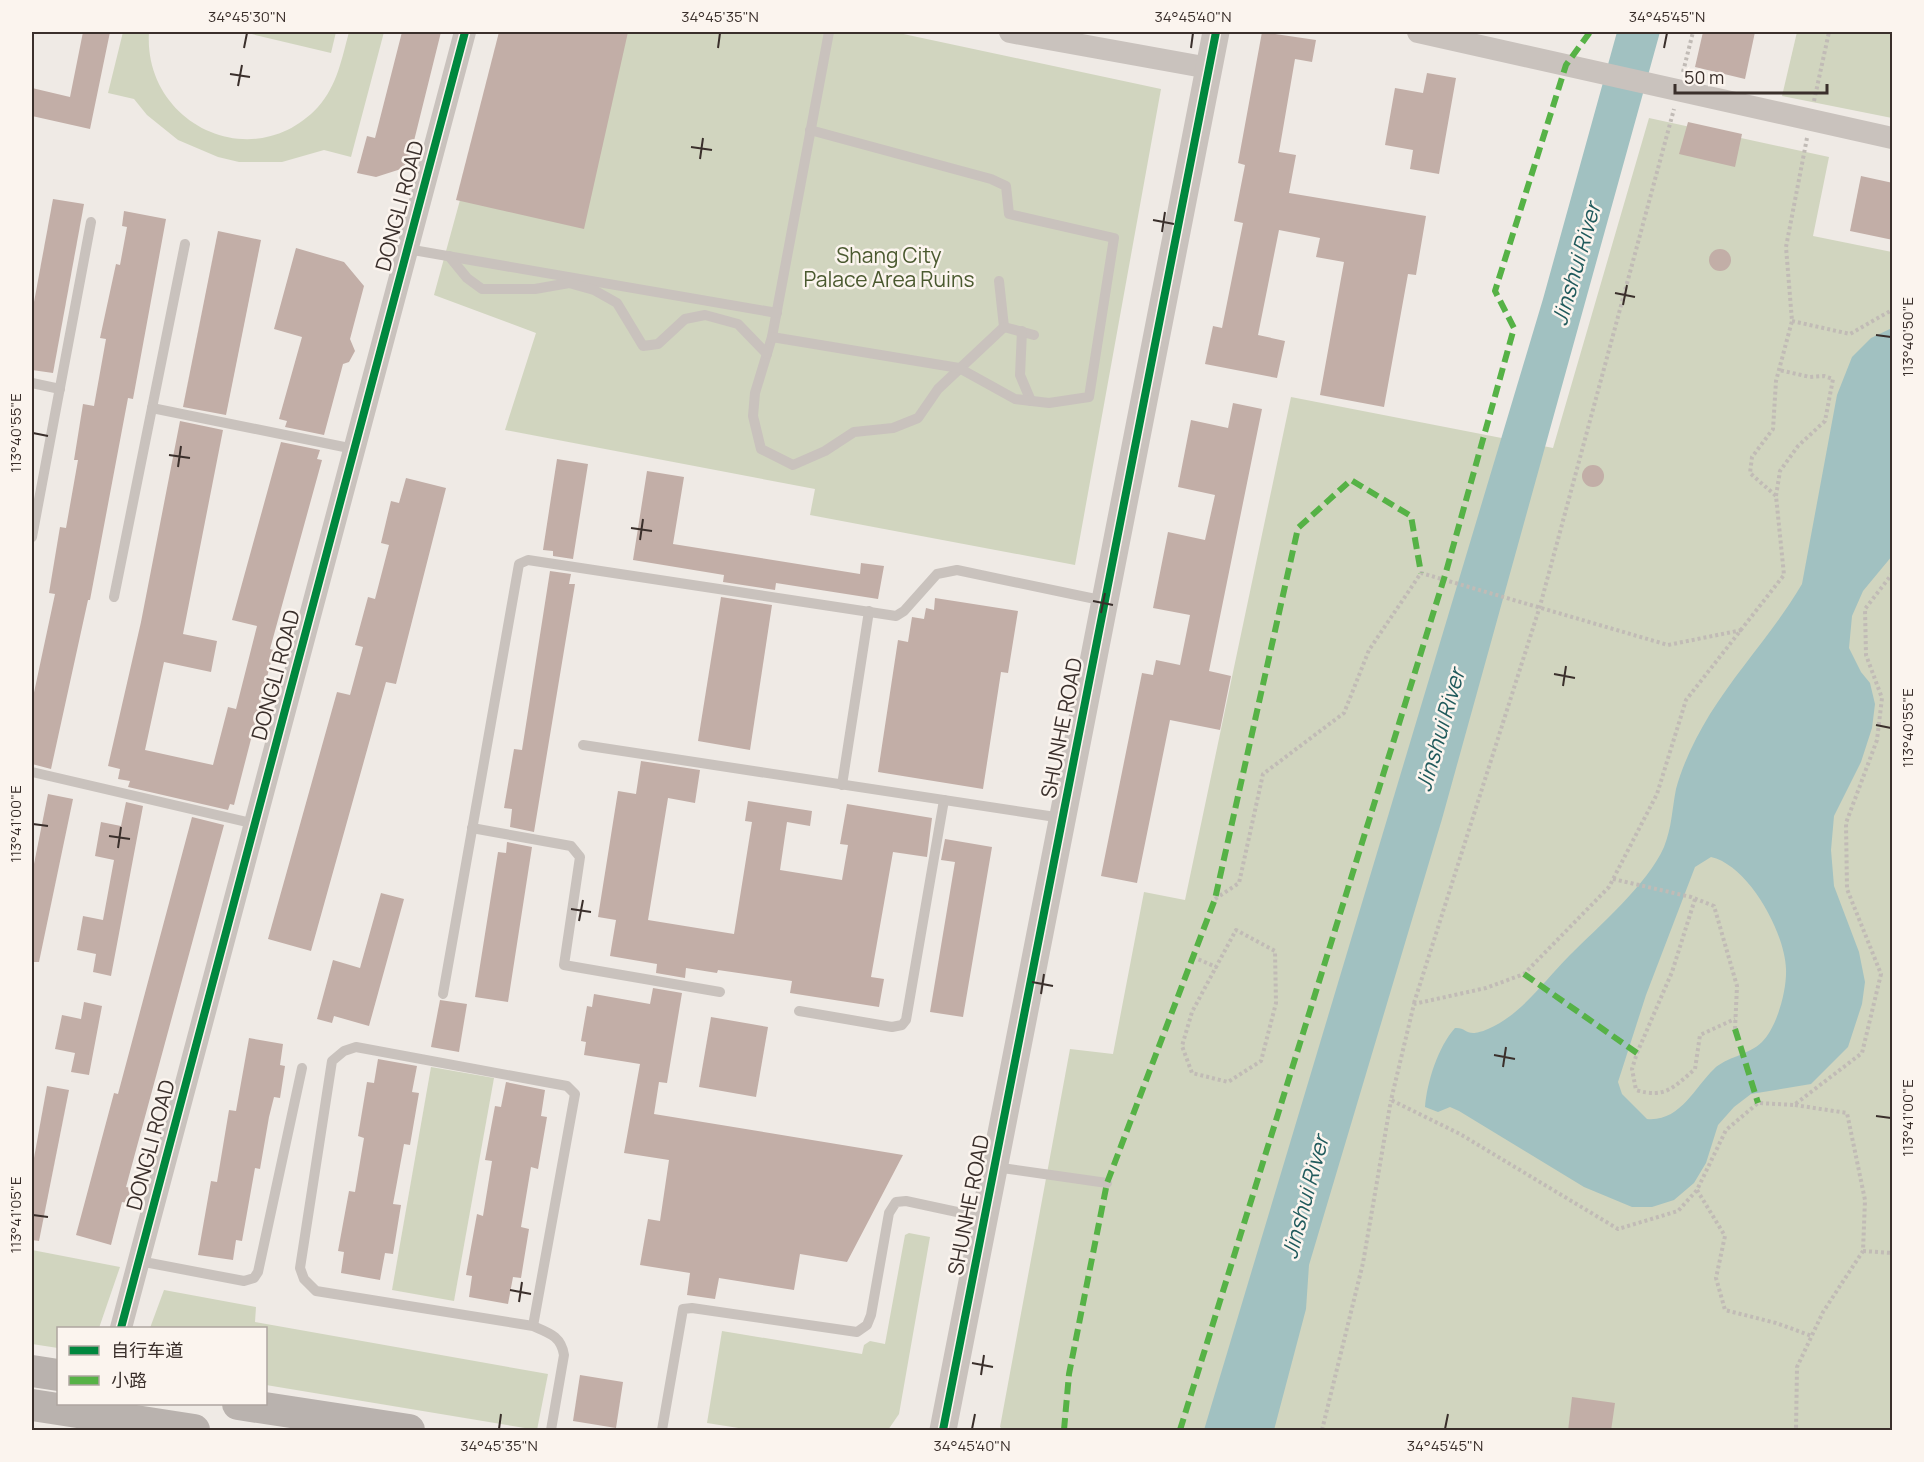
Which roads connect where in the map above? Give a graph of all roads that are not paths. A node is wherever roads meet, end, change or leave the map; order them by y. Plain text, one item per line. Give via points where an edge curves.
1 (465, 32) edge
2 (829, 32) edge
3 (1010, 32) edge
4 (1216, 32) edge
5 (1418, 32) edge
6 (1209, 68) junction
7 (810, 130) junction
8 (1893, 138) edge
9 (91, 222) dead end
10 (185, 244) dead end
11 (407, 249) junction
12 (449, 256) junction
13 (999, 281) dead end
14 (777, 313) junction
15 (1004, 327) junction
16 (1022, 332) junction
17 (1034, 335) dead end
18 (772, 337) junction
19 (767, 354) junction
20 (959, 368) junction
21 (32, 383) edge
22 (60, 389) junction
23 (1031, 401) junction
24 (152, 408) junction
25 (354, 449) junction
26 (32, 537) edge
27 (114, 597) dead end
28 (1105, 601) junction
29 (868, 611) junction
30 (583, 745) dead end
31 (32, 772) edge
32 (842, 785) junction
33 (944, 800) junction
34 (1063, 818) junction
35 (255, 825) junction
36 (472, 828) junction
37 (720, 992) dead end
38 (443, 994) dead end
39 (799, 1011) dead end
40 (302, 1068) dead end
41 (994, 1167) junction
42 (1107, 1183) dead end
43 (985, 1218) junction
44 (139, 1261) junction
45 (533, 1326) junction
46 (122, 1327) edge
47 (32, 1371) edge
48 (57, 1375) edge
49 (32, 1405) edge
50 (244, 1405) edge
51 (194, 1431) edge
52 (410, 1431) edge
53 (551, 1431) edge
54 (662, 1431) edge
55 (943, 1431) edge

1 - 11 street, DONGLI ROAD
2 - 7 lane
3 - 6 street
4 - 6 street, SHUNHE ROAD
5 - 8 street
6 - 28 street, SHUNHE ROAD
7 - 14 lane
7 - 23 lane via 991,180 1006,186 1009,214 1114,238 1089,397 1050,403
9 - 22 lane
10 - 24 lane
11 - 12 lane
11 - 25 street, DONGLI ROAD
12 - 14 lane
12 - 19 lane via 482,289 535,289 569,283 594,290 618,303 643,346 658,344 685,319 705,315 738,324
13 - 15 lane
14 - 18 lane
15 - 16 lane
15 - 20 lane
16 - 17 lane
16 - 23 lane via 1020,375
18 - 19 lane
18 - 20 lane
19 - 20 lane via 755,393 753,416 761,449 793,465 854,432 892,428 918,418
20 - 23 lane via 1015,399
21 - 22 lane
22 - 26 lane
24 - 25 lane
24 - 27 lane
25 - 35 street, DONGLI ROAD
28 - 29 lane via 957,570 937,574 896,616
28 - 34 street, SHUNHE ROAD
29 - 32 lane
29 - 36 lane via 528,560 519,564
30 - 32 lane
31 - 35 lane
32 - 33 lane
33 - 34 lane
33 - 39 lane via 906,1020 892,1028
34 - 41 street, SHUNHE ROAD
35 - 44 street, DONGLI ROAD
36 - 37 lane via 571,846 580,857 564,965
36 - 38 lane
40 - 44 lane via 262,1262 254,1278 244,1281
41 - 42 lane
41 - 43 street, SHUNHE ROAD
43 - 54 lane via 896,1202 889,1213 871,1315 857,1332 683,1309
43 - 55 street, SHUNHE ROAD
44 - 46 street, DONGLI ROAD
45 - 45 lane via 575,1094 567,1086 515,1076 356,1047 344,1051 332,1061 300,1268 304,1279 316,1291
45 - 53 lane via 556,1336 563,1344
47 - 48 main road
49 - 51 main road
50 - 52 main road

